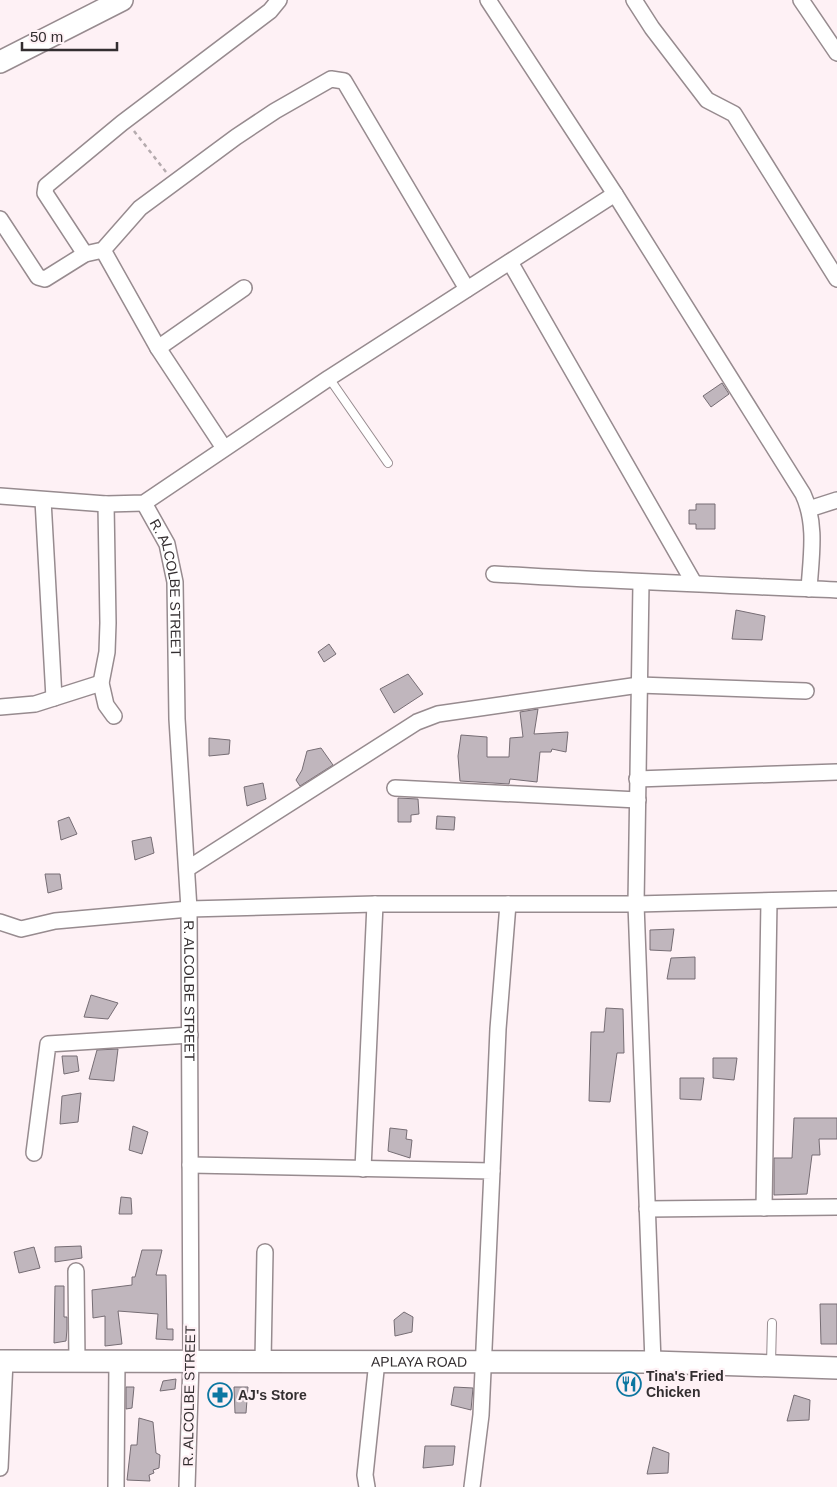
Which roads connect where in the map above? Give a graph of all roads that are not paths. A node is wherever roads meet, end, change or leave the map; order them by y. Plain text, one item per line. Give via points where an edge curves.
1 (122, 0) edge
2 (279, 0) edge
3 (488, 0) edge
4 (634, 0) edge
5 (801, 0) edge
6 (837, 53) edge
7 (0, 62) edge
8 (615, 194) junction
9 (3, 229) edge
10 (103, 250) junction
11 (85, 254) junction
12 (510, 262) junction
13 (837, 279) edge
14 (244, 288) dead end
15 (467, 289) junction
16 (158, 348) junction
17 (329, 378) junction
18 (224, 448) junction
19 (388, 464) dead end
20 (0, 496) edge
21 (43, 500) junction
22 (837, 500) edge
23 (144, 502) junction
24 (106, 504) junction
25 (809, 509) junction
26 (494, 574) dead end
27 (641, 583) junction
28 (694, 583) junction
29 (809, 589) junction
30 (837, 590) edge
31 (101, 682) junction
32 (638, 684) junction
33 (806, 691) dead end
34 (54, 698) junction
35 (0, 707) edge
36 (114, 716) dead end
37 (837, 772) edge
38 (637, 779) junction
39 (395, 788) dead end
40 (638, 800) junction
41 (188, 869) junction
42 (837, 899) edge
43 (769, 901) junction
44 (376, 904) junction
45 (508, 904) junction
46 (636, 904) junction
47 (190, 909) junction
48 (0, 922) edge
49 (190, 1036) junction
50 (34, 1153) dead end
51 (190, 1165) junction
52 (363, 1168) junction
53 (492, 1171) junction
54 (837, 1207) edge
55 (764, 1208) junction
56 (647, 1210) junction
57 (265, 1252) dead end
58 (76, 1271) dead end
59 (772, 1324) dead end
60 (3, 1361) edge
61 (77, 1361) junction
62 (117, 1361) junction
63 (191, 1361) junction
64 (263, 1361) junction
65 (377, 1361) junction
66 (484, 1362) junction
67 (653, 1362) junction
68 (770, 1366) junction
69 (837, 1368) edge
70 (0, 1468) edge
71 (116, 1487) edge
72 (187, 1487) edge
73 (367, 1487) edge
74 (472, 1487) edge

1 - 7 street
2 - 11 street via 270,11 126,120 46,186 45,193
3 - 8 street
4 - 13 street via 707,100 734,114
5 - 6 street
8 - 12 street
8 - 25 street via 798,486
9 - 11 street via 42,280
10 - 11 street
10 - 15 street via 140,208 275,111 331,79 344,81
10 - 16 street
12 - 15 street
12 - 28 street
14 - 16 street
15 - 17 street
16 - 18 street
17 - 18 street
17 - 19 lane
18 - 23 street
20 - 21 street
21 - 24 street
21 - 34 street
22 - 25 street
23 - 24 street
23 - 41 street, R. ALCOLBE STREET via 167,544 174,582 176,719
24 - 31 street via 108,623
25 - 29 street via 812,538
26 - 27 street
27 - 28 street
27 - 32 street
28 - 29 street
29 - 30 street
31 - 34 street
31 - 36 street via 106,704
32 - 33 street
32 - 38 street
32 - 41 street via 425,718
34 - 35 street via 18,707
37 - 38 street
38 - 40 street
39 - 40 street
40 - 46 street
41 - 47 street, R. ALCOLBE STREET
42 - 43 street
43 - 46 street
43 - 55 street
44 - 45 street
44 - 47 street
44 - 52 street
45 - 46 street
45 - 53 street via 498,1029
46 - 56 street
47 - 48 street via 55,921 22,929
47 - 49 street, R. ALCOLBE STREET
49 - 50 street via 48,1044
49 - 51 street, R. ALCOLBE STREET
51 - 52 street
51 - 63 street, R. ALCOLBE STREET
52 - 53 street
53 - 66 street
54 - 55 street
55 - 56 street
56 - 67 street
57 - 64 street
58 - 61 street
59 - 68 lane
60 - 61 street, APLAYA ROAD
60 - 70 street
61 - 62 street, APLAYA ROAD
62 - 63 street, APLAYA ROAD
62 - 71 street
63 - 64 street, APLAYA ROAD
63 - 72 street, R. ALCOLBE STREET
64 - 65 street, APLAYA ROAD
65 - 66 street, APLAYA ROAD
65 - 73 street via 365,1467
66 - 67 street, APLAYA ROAD
66 - 74 street
67 - 68 street, APLAYA ROAD
68 - 69 street, APLAYA ROAD

